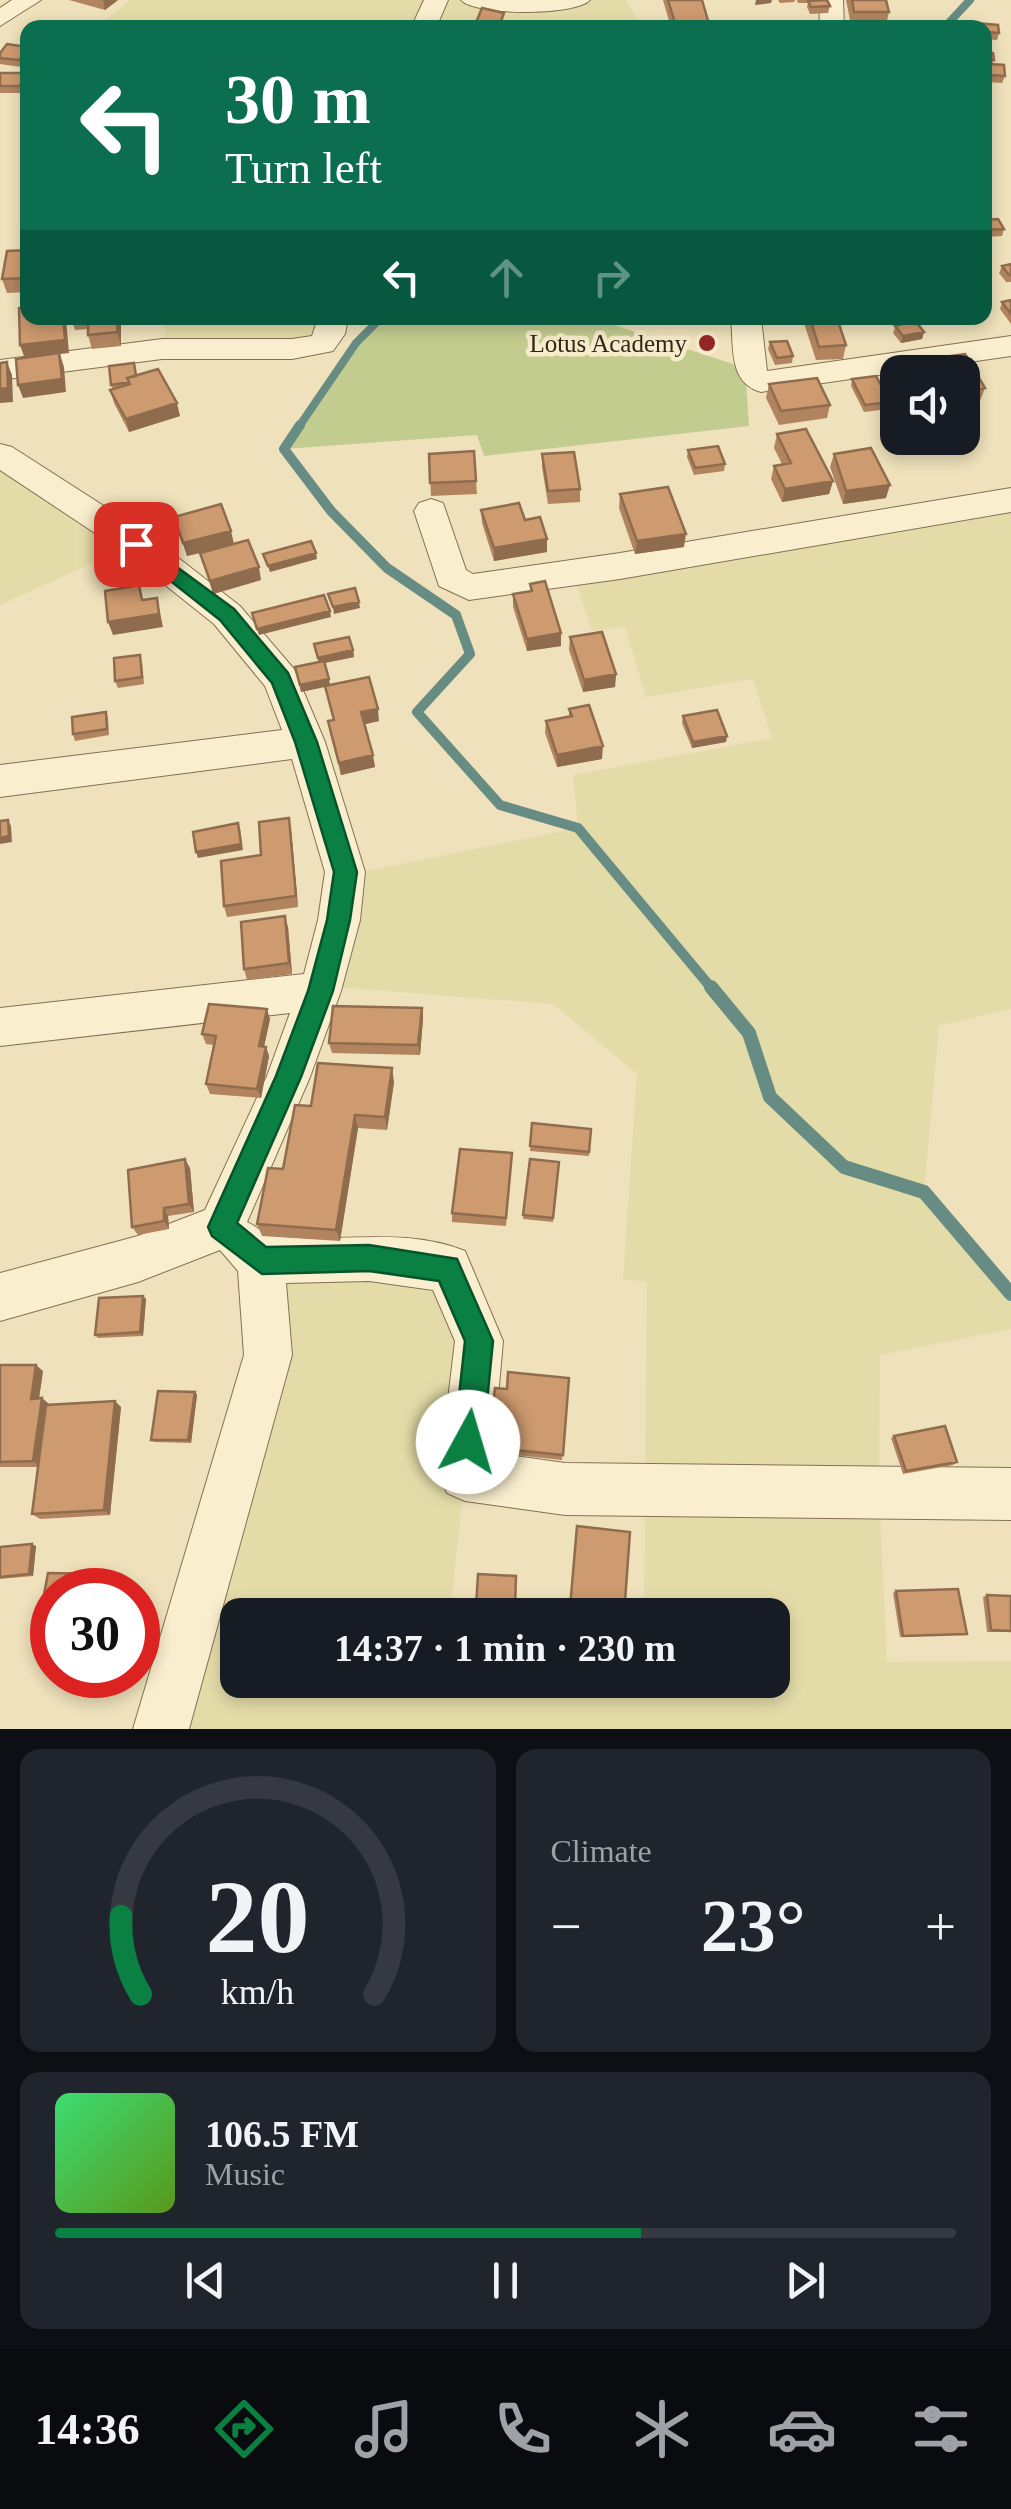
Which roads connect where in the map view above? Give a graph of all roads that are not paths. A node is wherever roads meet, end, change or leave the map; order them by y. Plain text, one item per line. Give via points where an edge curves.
1 (472, 0) edge
2 (578, 0) edge
3 (20, 1) edge
4 (0, 18) edge
5 (332, 325) edge
6 (747, 325) edge
7 (1011, 346) edge
8 (0, 370) edge
9 (0, 455) edge
10 (1011, 500) edge
11 (431, 511) dead end
12 (306, 742) junction
13 (0, 781) edge
14 (320, 991) junction
15 (0, 1027) edge
16 (221, 1227) junction
17 (262, 1260) junction
18 (0, 1297) edge
19 (1011, 1494) edge
20 (161, 1729) edge

1 - 2 street
3 - 4 street
5 - 8 street via 322,344 292,349 162,349
6 - 7 street via 752,375 761,382
9 - 12 street via 136,544 227,614 280,679
10 - 11 street via 469,587 452,577
12 - 13 street
12 - 14 street via 345,872
14 - 15 street
14 - 16 street
16 - 17 street
16 - 18 street via 138,1260
17 - 19 street via 369,1258 448,1268 479,1341 465,1475 566,1488
17 - 20 street via 268,1354

